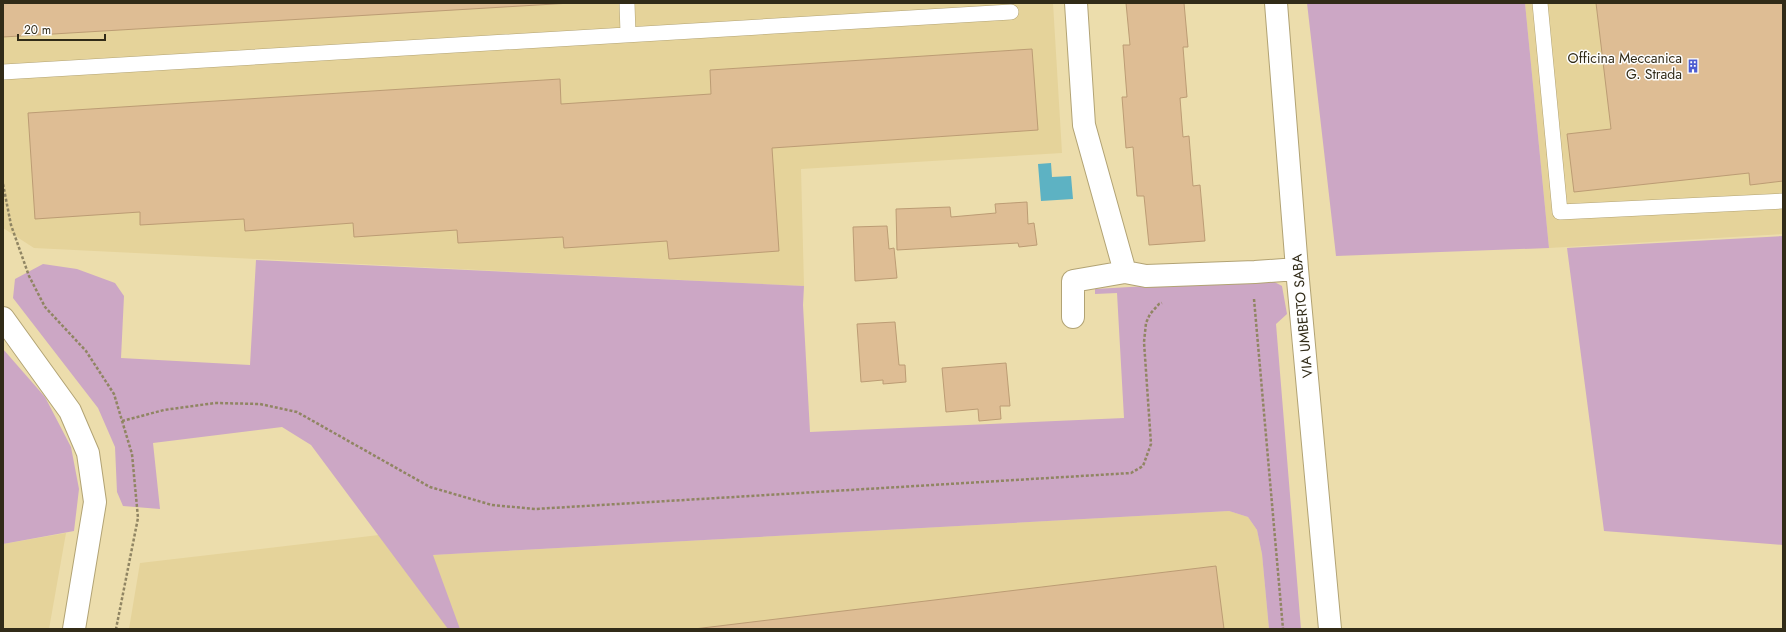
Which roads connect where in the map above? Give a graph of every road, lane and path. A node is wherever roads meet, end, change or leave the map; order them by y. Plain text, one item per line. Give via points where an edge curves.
1 (627, 3) edge
2 (1076, 3) edge
3 (1276, 3) edge
4 (1540, 3) edge
5 (1011, 12) dead end
6 (628, 34) junction
7 (3, 72) edge
8 (1783, 201) edge
9 (1297, 269) junction
10 (1125, 272) junction
11 (1246, 298) dead end
12 (1167, 303) dead end
13 (1073, 317) dead end
14 (3, 318) edge
15 (122, 421) dead end
16 (74, 629) edge
17 (1283, 629) edge
18 (1330, 629) edge

1 - 6 lane
2 - 10 street via 1084,125
3 - 9 street, VIA UMBERTO SABA
4 - 8 lane via 1560,212
5 - 6 lane
6 - 7 lane
9 - 10 street via 1146,276
9 - 18 street, VIA UMBERTO SABA
10 - 13 street via 1072,281
11 - 17 path via 1254,297
12 - 15 path via 1159,304 1146,323 1144,342 1152,444 1144,466 1131,473 535,509 492,505 430,487 297,412 260,404 216,403 164,410
14 - 16 street via 70,411 88,453 95,502

